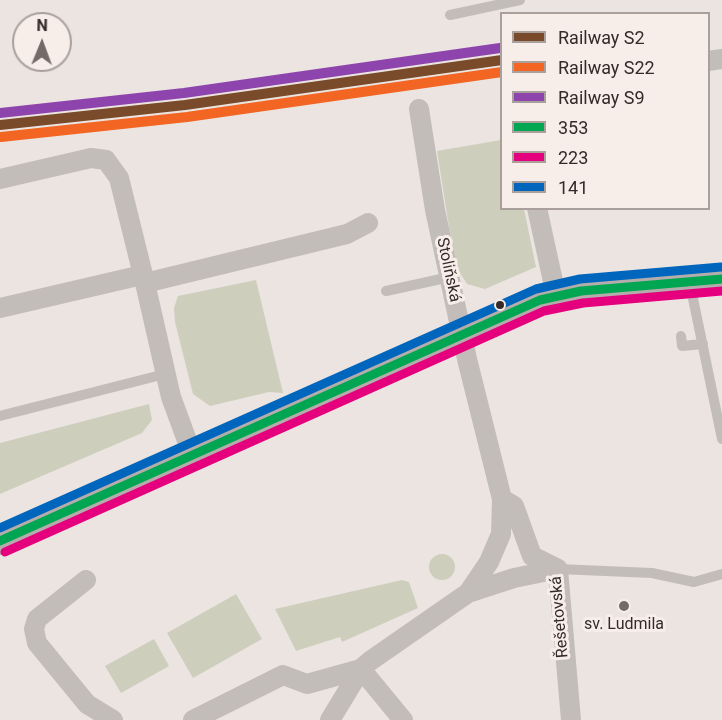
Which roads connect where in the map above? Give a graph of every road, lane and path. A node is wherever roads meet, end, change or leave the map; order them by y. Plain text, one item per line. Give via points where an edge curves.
1 (520, 0) edge
2 (450, 15) dead end
3 (419, 109) dead end
4 (0, 179) edge
5 (537, 210) edge
6 (368, 223) dead end
7 (450, 277) junction
8 (144, 279) junction
9 (722, 279) edge
10 (690, 281) junction
11 (386, 291) dead end
12 (555, 295) junction
13 (0, 308) edge
14 (462, 335) junction
15 (681, 336) dead end
16 (703, 344) junction
17 (165, 374) junction
18 (0, 416) edge
19 (722, 439) edge
20 (192, 454) junction
21 (502, 499) junction
22 (0, 541) edge
23 (558, 569) junction
24 (722, 574) edge
25 (86, 580) dead end
26 (468, 593) junction
27 (361, 669) junction
28 (113, 720) edge
29 (193, 720) edge
30 (330, 720) edge
31 (403, 720) edge
32 (571, 720) edge

1 - 2 lane
3 - 7 street, Stoliňská
4 - 8 street via 91,158 106,160 119,178
5 - 12 street
6 - 8 street via 347,234
7 - 11 lane
7 - 14 street, Stoliňská
8 - 13 street
8 - 17 street
9 - 10 main road
10 - 12 main road
10 - 16 lane
12 - 14 main road
14 - 20 main road
14 - 21 street, Stoliňská
15 - 16 lane via 682,346
16 - 19 lane
17 - 18 lane
17 - 20 street
20 - 22 main road
21 - 23 street, Stoliňská via 514,506 532,556
21 - 26 street, Stoliňská via 501,534 489,562
23 - 24 lane via 652,573 694,582
23 - 26 street, Řešetovská
23 - 32 street, Řešetovská
25 - 28 street via 37,619 37,643 87,704
26 - 27 street, Stoliňská
27 - 29 street via 307,684 283,675
27 - 30 street, Stoliňská
27 - 31 street

